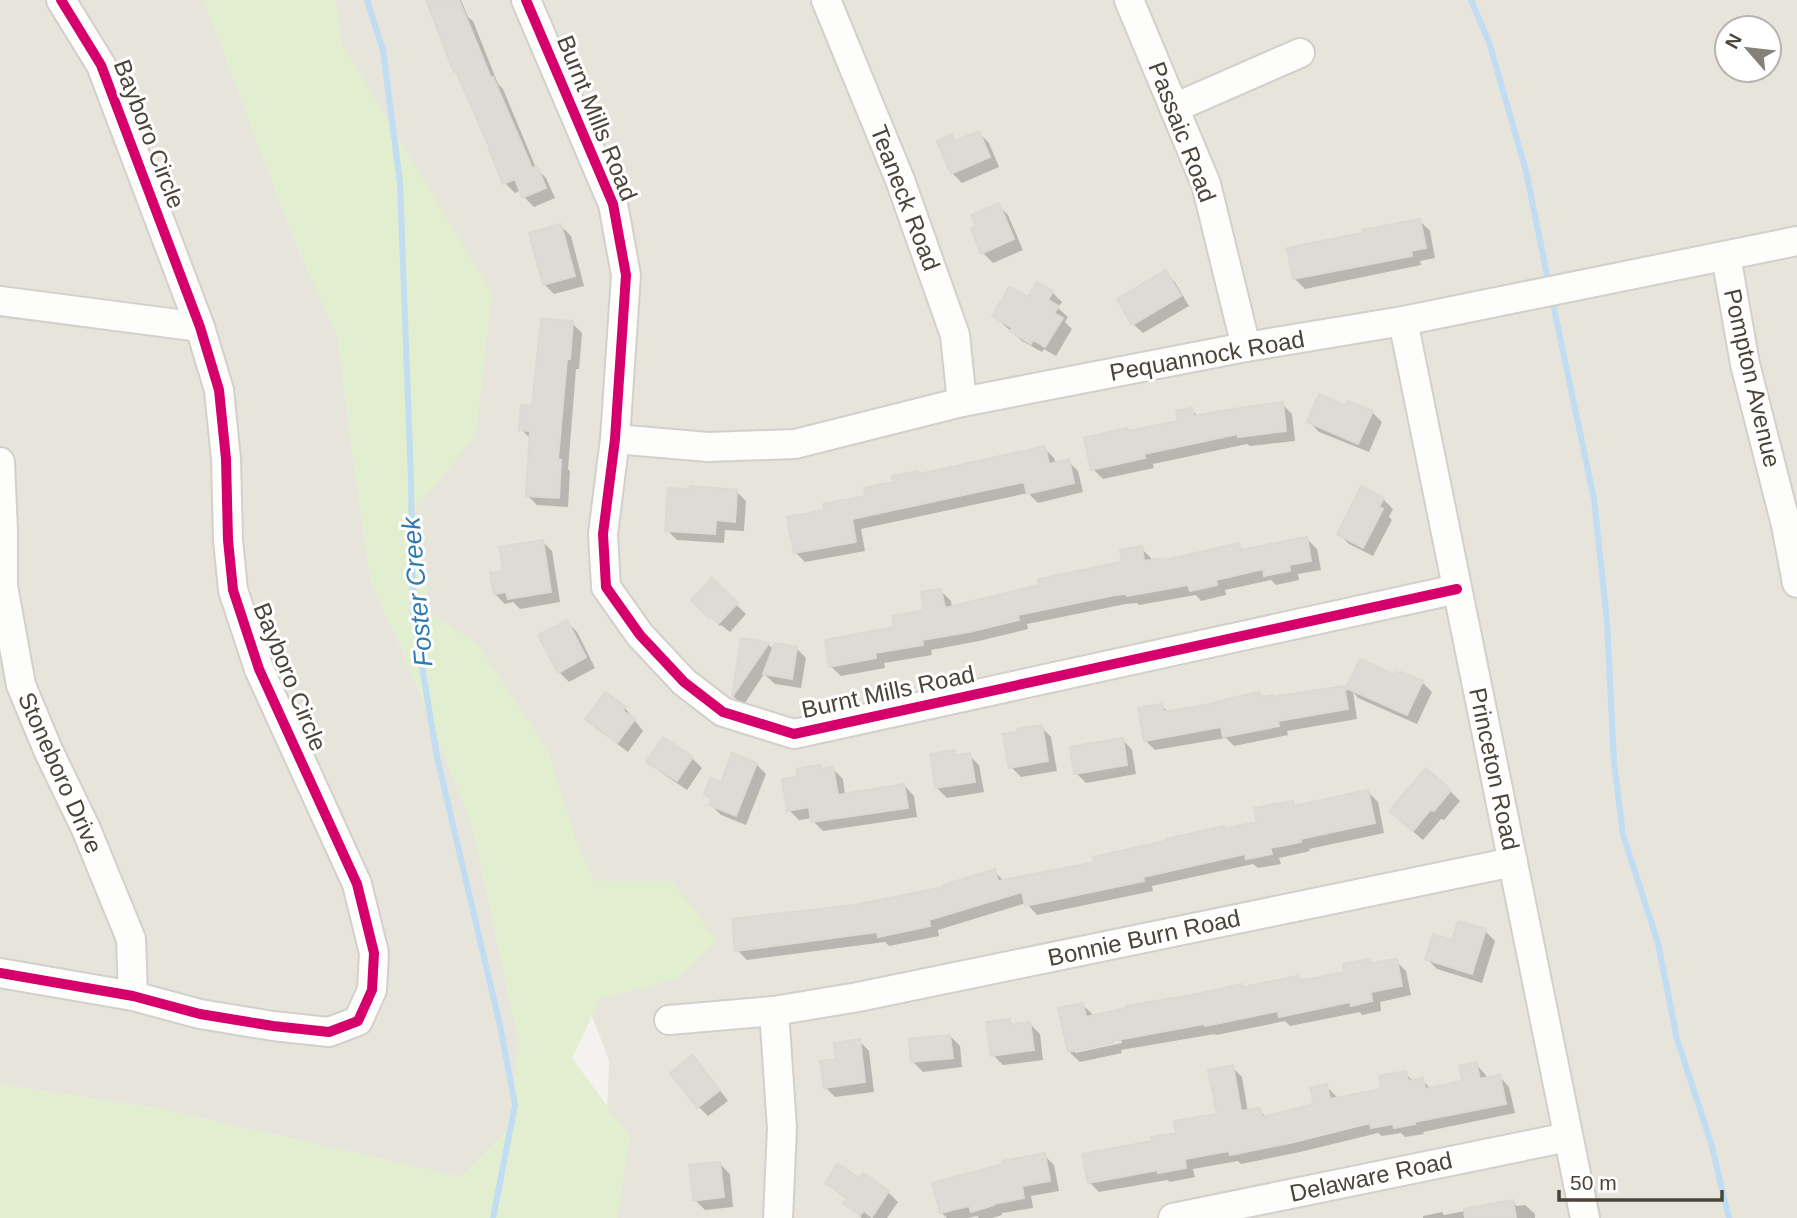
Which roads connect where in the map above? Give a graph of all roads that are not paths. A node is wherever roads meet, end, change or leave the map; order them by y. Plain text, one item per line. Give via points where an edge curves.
1 (61, 0) edge
2 (526, 0) edge
3 (826, 0) edge
4 (1129, 0) edge
5 (1300, 53) dead end
6 (1174, 108) junction
7 (1797, 241) edge
8 (1726, 256) junction
9 (0, 301) edge
10 (1403, 321) junction
11 (200, 327) junction
12 (1246, 347) junction
13 (962, 402) junction
14 (615, 439) junction
15 (0, 462) edge
16 (1792, 524) edge
17 (1797, 583) edge
18 (1457, 589) junction
19 (1513, 862) junction
20 (0, 973) edge
21 (133, 996) junction
22 (774, 1011) junction
23 (669, 1020) dead end
24 (1569, 1137) junction
25 (778, 1218) edge
26 (1173, 1218) edge
27 (1585, 1218) edge

1 - 11 street, Bayboro Circle via 101,65
2 - 14 street, Burnt Mills Road via 613,204 626,275
3 - 13 street, Teaneck Road via 900,180 955,335
4 - 6 street, Passaic Road
5 - 6 street
6 - 12 street, Passaic Road via 1206,184
7 - 8 street, Pequannock Road
8 - 10 street, Pequannock Road
8 - 16 street, Pompton Avenue via 1745,364
9 - 11 street
10 - 12 street, Pequannock Road
10 - 18 street, Princeton Road
11 - 21 street, Bayboro Circle via 219,390 233,590 259,670 357,884 374,953 372,990 358,1021 329,1032 200,1014
12 - 13 street, Pequannock Road
13 - 14 street, Pequannock Road via 795,444 708,447
14 - 18 street, Burnt Mills Road via 603,534 606,587 639,635 684,682 723,712 794,734
15 - 21 street, Stoneboro Drive via 3,586 21,685 131,939
16 - 17 street, Pompton Avenue
18 - 19 street, Princeton Road
19 - 22 street, Bonnie Burn Road
19 - 24 street, Princeton Road
20 - 21 street, Bayboro Circle
22 - 23 street, Bonnie Burn Road
22 - 25 street via 782,1128
24 - 26 street, Delaware Road
24 - 27 street, Princeton Road

